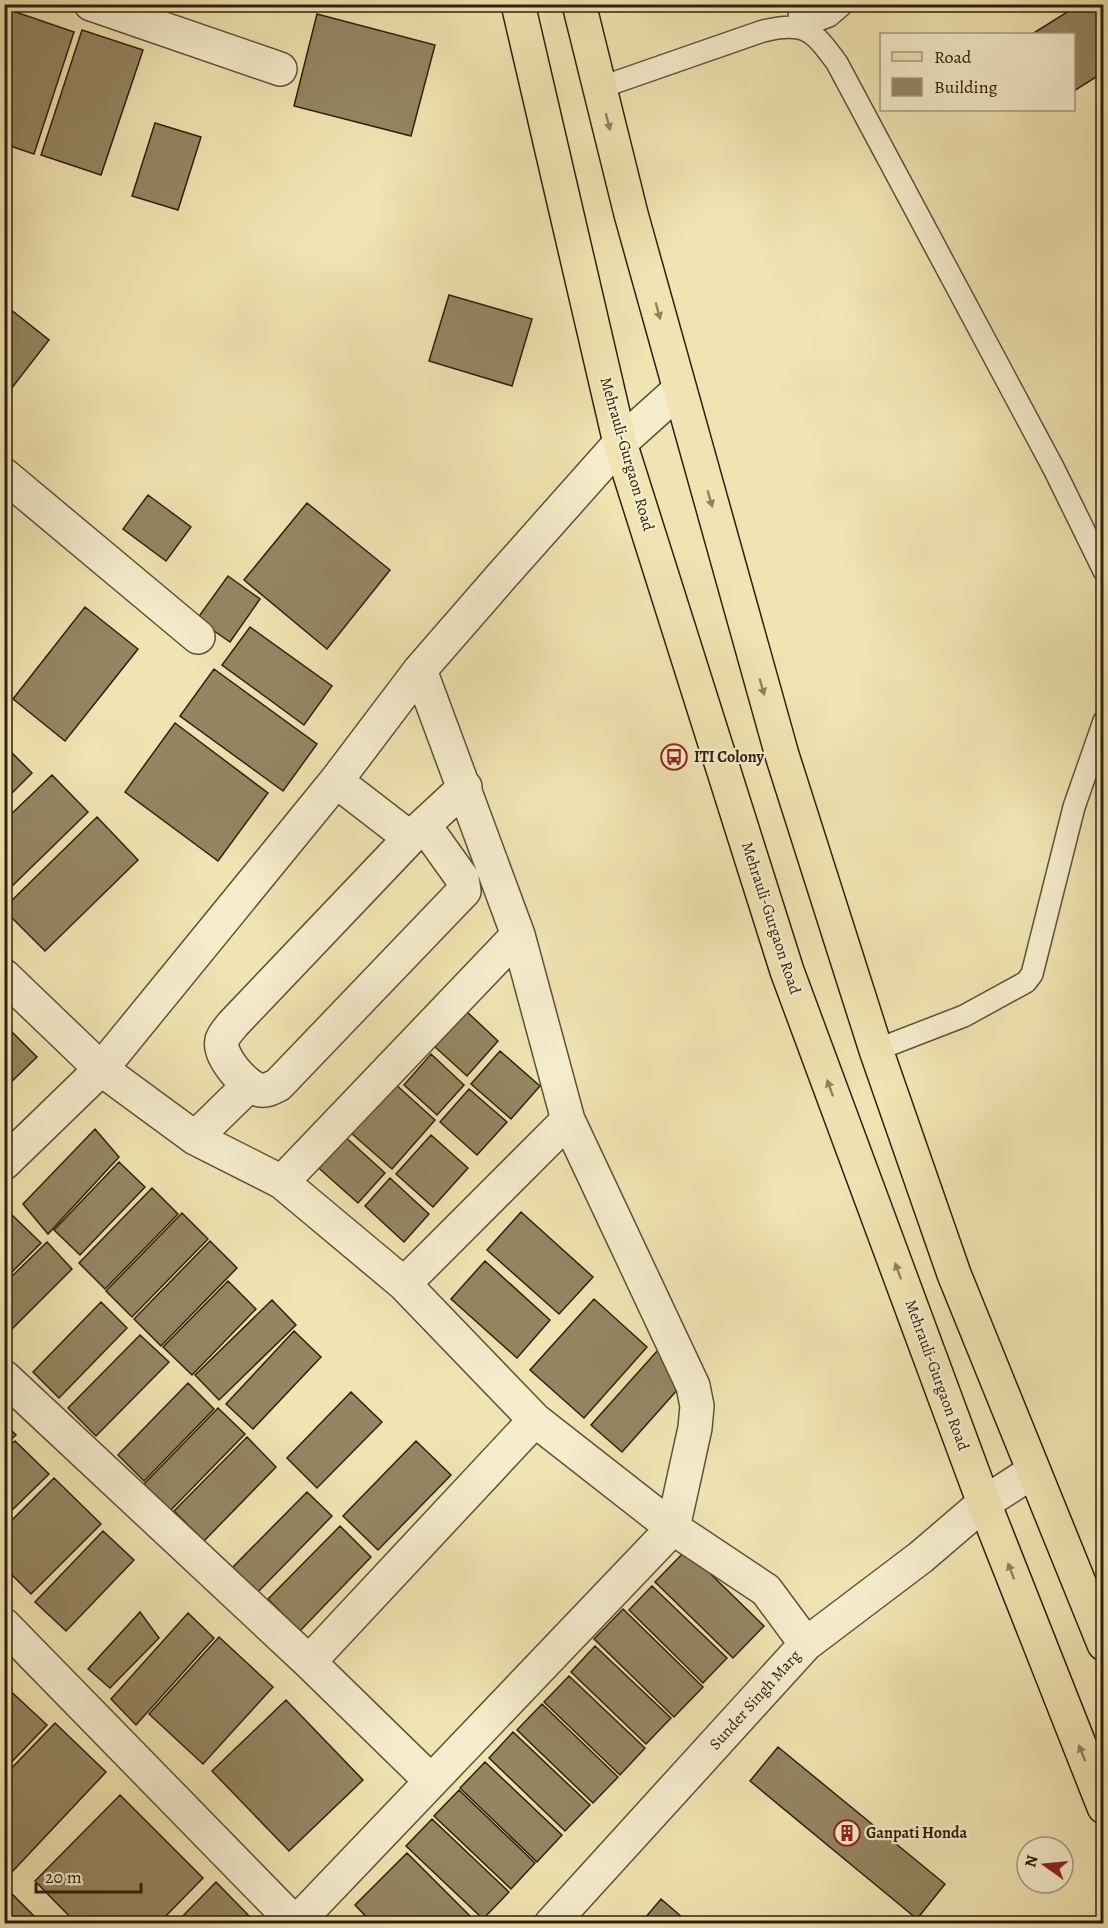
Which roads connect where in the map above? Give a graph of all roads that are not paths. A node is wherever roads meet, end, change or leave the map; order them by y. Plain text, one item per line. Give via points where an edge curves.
1 (91, 4) edge
2 (518, 4) edge
3 (579, 4) edge
4 (799, 4) edge
5 (843, 4) edge
6 (800, 27) junction
7 (280, 69) dead end
8 (599, 88) junction
9 (679, 390) junction
10 (620, 443) junction
11 (4, 475) edge
12 (1104, 571) edge
13 (198, 637) dead end
14 (420, 670) junction
15 (1104, 721) edge
16 (336, 781) junction
17 (465, 787) junction
18 (417, 832) junction
19 (518, 935) junction
20 (4, 976) edge
21 (876, 1050) junction
22 (101, 1069) junction
23 (249, 1085) junction
24 (568, 1120) junction
25 (195, 1138) junction
26 (4, 1163) edge
27 (282, 1182) junction
28 (404, 1284) junction
29 (4, 1377) edge
30 (535, 1420) junction
31 (1032, 1472) junction
32 (984, 1503) junction
33 (673, 1528) junction
34 (4, 1625) edge
35 (806, 1644) junction
36 (1104, 1644) edge
37 (309, 1662) junction
38 (431, 1781) junction
39 (1104, 1807) edge
40 (296, 1923) edge
41 (551, 1923) edge

1 - 7 street
2 - 10 main road, Mehrauli-Gurgaon Road
3 - 8 main road
4 - 6 lane
5 - 6 lane via 829,16
6 - 8 lane via 763,30
6 - 12 lane via 814,35 837,63 1054,469
8 -> 9 main road
9 - 10 street
9 -> 21 main road via 782,755
10 - 14 street
32 -> 10 main road, Mehrauli-Gurgaon Road via 787,971
11 - 13 street
14 - 16 street
14 - 17 street
15 - 21 lane via 1074,807 1032,974 1026,982 964,1017
16 - 18 street
16 - 22 street
17 - 18 street
17 - 19 street
18 - 23 street via 222,1039 227,1062
18 - 23 street via 462,878 464,891 278,1085 268,1090
19 - 24 street
19 - 27 street
20 - 22 street
21 - 31 main road via 954,1274
22 - 25 street
22 - 26 street
23 - 25 street
24 - 28 street
24 - 33 street via 693,1386 697,1406 695,1428
25 - 27 street
27 - 28 street
28 - 30 street
29 - 37 street
30 - 33 street
30 - 37 street
31 - 32 street, Sunder Singh Marg
31 - 36 main road
32 - 35 street, Sunder Singh Marg via 921,1557
39 -> 32 main road, Mehrauli-Gurgaon Road
33 - 35 street via 766,1590
33 - 38 street
34 - 40 street
35 - 41 street, Sunder Singh Marg
37 - 38 street
38 - 40 street

